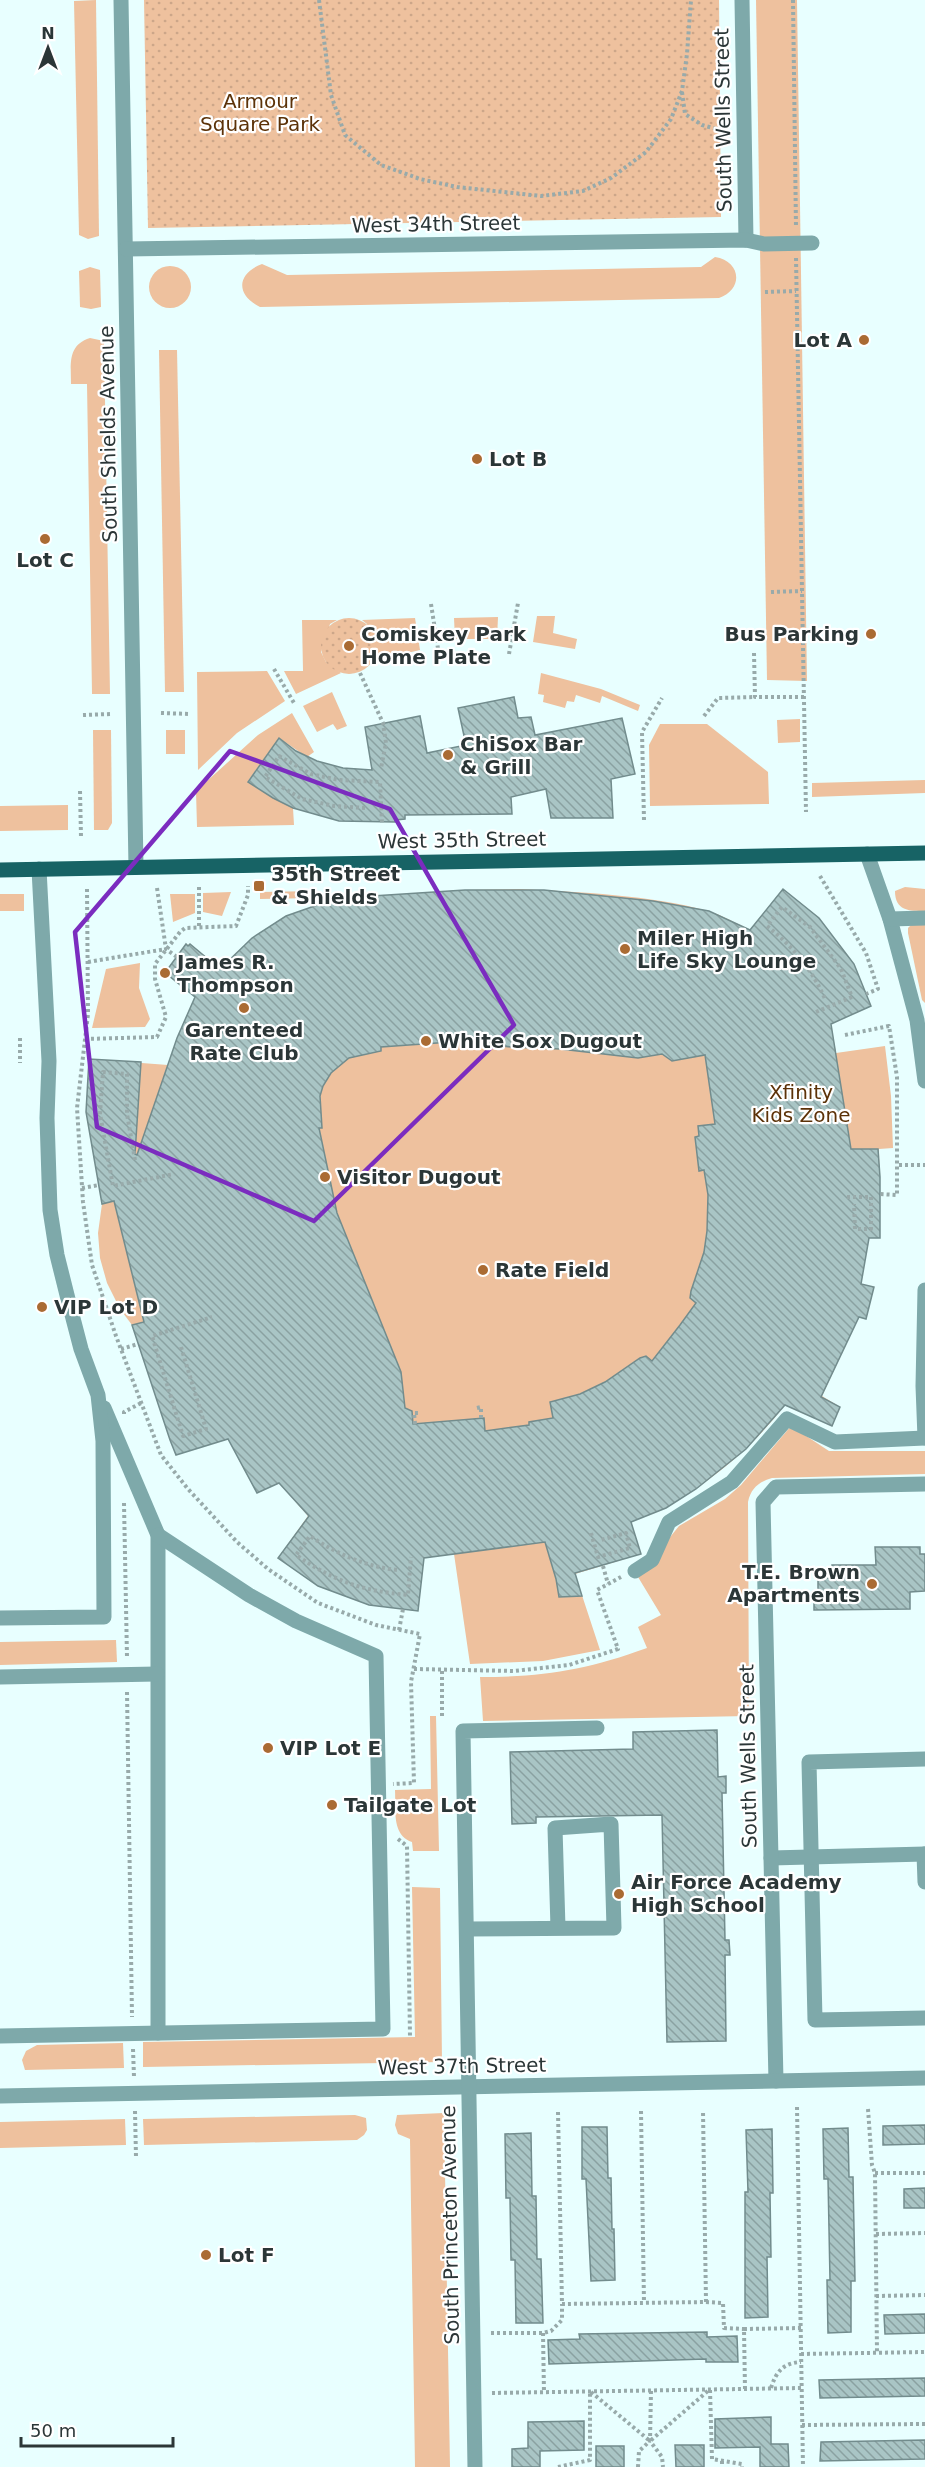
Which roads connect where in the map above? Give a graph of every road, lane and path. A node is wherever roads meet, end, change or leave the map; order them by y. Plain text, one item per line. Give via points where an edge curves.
1 (121, 0) edge
2 (319, 0) edge
3 (690, 0) edge
4 (742, 0) edge
5 (793, 0) edge
6 (682, 91) junction
7 (720, 130) dead end
8 (747, 240) junction
9 (795, 243) junction
10 (812, 243) dead end
11 (126, 249) junction
12 (796, 291) junction
13 (765, 292) dead end
14 (802, 591) junction
15 (771, 592) dead end
16 (518, 603) dead end
17 (431, 604) dead end
18 (754, 653) dead end
19 (510, 654) dead end
20 (439, 655) dead end
21 (274, 669) dead end
22 (360, 673) dead end
23 (755, 697) junction
24 (804, 697) junction
25 (662, 698) dead end
26 (294, 703) dead end
27 (161, 713) dead end
28 (111, 714) dead end
29 (190, 714) dead end
30 (83, 715) dead end
31 (704, 716) dead end
32 (381, 768) dead end
33 (80, 791) dead end
34 (365, 808) dead end
35 (806, 812) dead end
36 (644, 820) dead end
37 (382, 822) dead end
38 (81, 837) dead end
39 (925, 853) edge
40 (867, 854) junction
41 (136, 867) junction
42 (39, 869) junction
43 (0, 870) edge
44 (820, 876) dead end
45 (248, 886) dead end
46 (199, 887) dead end
47 (157, 888) dead end
48 (87, 889) dead end
49 (925, 918) edge
50 (890, 919) junction
51 (199, 927) junction
52 (166, 949) junction
53 (177, 957) dead end
54 (88, 962) junction
55 (866, 994) dead end
56 (825, 999) dead end
57 (816, 1012) dead end
58 (921, 1019) edge
59 (845, 1035) dead end
60 (20, 1038) dead end
61 (85, 1040) junction
62 (20, 1063) dead end
63 (925, 1081) edge
64 (135, 1160) dead end
65 (899, 1165) junction
66 (925, 1165) edge
67 (174, 1174) dead end
68 (99, 1185) dead end
69 (82, 1188) junction
70 (879, 1194) dead end
71 (847, 1197) dead end
72 (854, 1204) dead end
73 (925, 1290) edge
74 (212, 1317) dead end
75 (138, 1344) dead end
76 (181, 1347) dead end
77 (121, 1349) junction
78 (98, 1395) junction
79 (143, 1402) junction
80 (477, 1408) dead end
81 (419, 1413) dead end
82 (482, 1418) dead end
83 (124, 1424) dead end
84 (415, 1424) dead end
85 (925, 1438) edge
86 (925, 1484) edge
87 (124, 1492) dead end
88 (591, 1533) dead end
89 (158, 1535) junction
90 (601, 1540) dead end
91 (411, 1557) dead end
92 (603, 1566) dead end
93 (397, 1570) dead end
94 (635, 1571) joint
95 (608, 1584) junction
96 (403, 1609) dead end
97 (0, 1618) edge
98 (399, 1630) junction
99 (127, 1662) dead end
100 (414, 1669) junction
101 (442, 1669) junction
102 (157, 1674) junction
103 (0, 1677) edge
104 (127, 1684) dead end
105 (442, 1716) dead end
106 (597, 1728) dead end
107 (925, 1760) edge
108 (392, 1795) dead end
109 (396, 1836) dead end
110 (925, 1854) edge
111 (811, 1857) junction
112 (771, 1858) junction
113 (925, 1882) edge
114 (558, 1928) junction
115 (467, 1929) junction
116 (925, 2018) edge
117 (158, 2033) junction
118 (132, 2034) junction
119 (0, 2036) edge
120 (410, 2037) dead end
121 (134, 2078) dead end
122 (925, 2078) edge
123 (776, 2081) junction
124 (470, 2087) junction
125 (0, 2096) edge
126 (797, 2107) dead end
127 (868, 2109) dead end
128 (135, 2111) dead end
129 (641, 2111) dead end
130 (703, 2111) dead end
131 (558, 2112) dead end
132 (136, 2157) dead end
133 (875, 2173) junction
134 (925, 2173) edge
135 (925, 2233) edge
136 (876, 2234) junction
137 (925, 2295) edge
138 (876, 2296) junction
139 (706, 2302) junction
140 (644, 2303) junction
141 (562, 2304) junction
142 (801, 2328) junction
143 (744, 2329) junction
144 (491, 2333) dead end
145 (543, 2333) junction
146 (877, 2352) junction
147 (925, 2352) edge
148 (801, 2354) junction
149 (801, 2362) junction
150 (771, 2388) junction
151 (802, 2388) junction
152 (710, 2389) junction
153 (745, 2389) junction
154 (651, 2391) junction
155 (590, 2392) junction
156 (492, 2393) dead end
157 (544, 2393) junction
158 (925, 2424) edge
159 (802, 2425) junction
160 (650, 2441) junction
161 (722, 2461) junction
162 (580, 2465) edge
163 (475, 2467) edge
164 (558, 2467) edge
165 (638, 2467) edge
166 (663, 2467) edge
167 (722, 2467) edge
168 (742, 2467) edge
169 (803, 2467) edge

1 - 11 street, South Shields Avenue
2 - 6 path via 331,95 345,135 381,165 420,179 541,196 583,191 611,178 646,152 671,119
3 - 6 path
4 - 8 street, South Wells Street
5 - 9 path
6 - 7 path via 685,114
8 - 9 street, West 34th Street
8 - 11 street, West 34th Street
9 - 10 street, West 34th Street
9 - 12 path
11 - 41 street, South Shields Avenue
12 - 13 path
12 - 14 path
14 - 15 path
14 - 24 path
16 - 19 path
17 - 20 path
18 - 23 path
21 - 26 path
22 - 32 path via 383,723 386,743
23 - 24 path
23 - 31 path via 718,698
24 - 35 path
25 - 36 path via 642,732
27 - 29 path
28 - 30 path
33 - 38 path
34 - 37 path via 302,799 265,777 279,756 311,774 380,782
39 - 40 main road, West 35th Street
40 - 41 main road, West 35th Street
40 - 50 street
41 - 42 main road, West 35th Street
42 - 43 main road, West 35th Street
42 - 78 street via 49,1061 50,1210 69,1303
44 - 55 path via 866,953 878,988
45 - 51 path via 236,926
46 - 51 path
47 - 52 path
48 - 54 path
49 - 50 street
50 - 58 street
51 - 52 path via 185,928
52 - 53 path
52 - 54 path
52 - 61 path via 154,971 166,1017 157,1037
54 - 61 path
56 - 57 path via 791,945 767,926 782,907 810,927 841,969 852,997
58 - 63 street
59 - 65 path via 889,1026 897,1077
60 - 62 path
61 - 69 path via 77,1108
64 - 67 path via 127,1114 127,1074 103,1072 100,1114 113,1186
65 - 66 path
65 - 70 path via 897,1195
68 - 69 path
69 - 77 path via 92,1265
71 - 72 path via 871,1197 871,1229 855,1229
73 - 85 street
74 - 76 path via 152,1336 183,1436 206,1429
75 - 77 path
77 - 79 path
78 - 89 street
78 - 97 street via 103,1441 104,1617
79 - 83 path via 124,1412
79 - 98 path via 161,1455 237,1542 318,1603
80 - 82 path via 481,1407
81 - 84 path via 414,1413
85 - 94 street via 835,1442 787,1419 732,1482 669,1522 652,1560
86 - 112 street, South Wells Street via 776,1487 763,1502
87 - 99 path
88 - 90 path via 598,1557 630,1548 626,1533
89 - 102 street
89 - 117 street via 249,1595 376,1656 383,2029
91 - 93 path via 408,1595 364,1589 324,1574 296,1555 310,1536 335,1552 377,1568
92 - 95 path
94 - 95 path
95 - 101 path via 597,1590 618,1649 569,1665 514,1671
96 - 98 path
98 - 100 path via 420,1634
100 - 101 path
100 - 108 path via 414,1783 391,1784
101 - 105 path
102 - 103 street
102 - 117 street
104 - 118 path
106 - 115 street, South Princeton Avenue via 463,1731
107 - 111 street via 809,1762
109 - 120 path via 407,1846
110 - 111 street
110 - 113 street
111 - 112 street
111 - 116 street via 815,2020
112 - 123 street, South Wells Street
114 - 114 street via 614,1928 611,1824 555,1828
114 - 115 street
115 - 124 street, South Princeton Avenue
117 - 118 street
118 - 119 street
118 - 121 path
122 - 123 street, West 37th Street
123 - 124 street, West 37th Street
124 - 125 street, West 37th Street
124 - 163 street, South Princeton Avenue
126 - 142 path
127 - 133 path
128 - 132 path
129 - 140 path
130 - 139 path
131 - 141 path
133 - 134 path
133 - 136 path
135 - 136 path
136 - 138 path
137 - 138 path
138 - 146 path
139 - 140 path
139 - 143 path via 723,2303 724,2328
140 - 141 path
141 - 145 path via 562,2320
142 - 143 path
142 - 148 path
143 - 153 path
144 - 145 path
145 - 157 path
146 - 147 path
146 - 148 path
148 - 149 path
149 - 150 path via 784,2366
149 - 151 path
150 - 151 path
150 - 153 path
151 - 159 path
152 - 153 path
152 - 154 path
152 - 160 path
152 - 161 path via 712,2459
154 - 155 path
154 - 160 path
155 - 157 path
155 - 160 path
155 - 162 path via 590,2460
156 - 157 path
158 - 159 path
159 - 169 path
160 - 165 path via 639,2451
160 - 166 path via 662,2457
161 - 167 path
161 - 168 path
162 - 164 path

